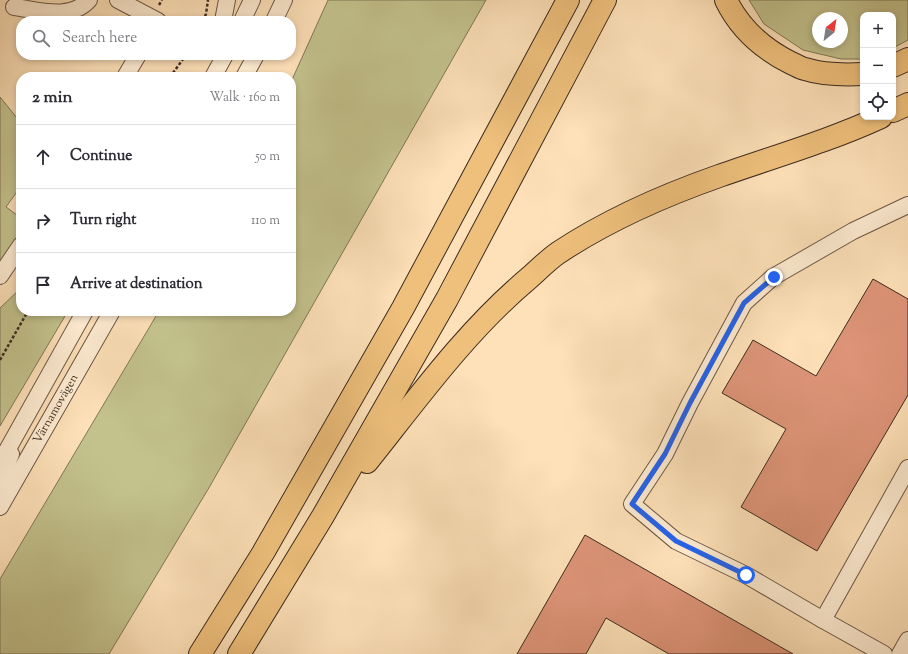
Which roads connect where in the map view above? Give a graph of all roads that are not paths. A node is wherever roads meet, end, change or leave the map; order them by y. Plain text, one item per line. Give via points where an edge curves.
1 (89, 0) edge
2 (118, 0) edge
3 (227, 0) edge
4 (252, 0) edge
5 (284, 0) edge
6 (568, 0) edge
7 (605, 0) edge
8 (726, 0) edge
9 (14, 7) dead end
10 (148, 16) edge
11 (224, 16) edge
12 (244, 16) edge
13 (276, 16) edge
14 (908, 59) edge
15 (135, 60) edge
16 (222, 60) edge
17 (253, 60) edge
18 (896, 65) edge
19 (216, 70) edge
20 (128, 72) edge
21 (247, 72) edge
22 (860, 74) edge
23 (908, 104) edge
24 (896, 110) edge
25 (875, 120) edge
26 (908, 206) edge
27 (16, 252) edge
28 (0, 276) edge
29 (82, 316) edge
30 (109, 316) edge
31 (18, 431) junction
32 (31, 452) junction
33 (0, 463) edge
34 (908, 468) edge
35 (0, 484) edge
36 (0, 489) edge
37 (0, 507) edge
38 (323, 516) junction
39 (823, 620) junction
40 (908, 640) edge
41 (200, 654) edge
42 (239, 654) edge
43 (884, 654) edge
44 (900, 654) edge

1 - 9 street via 84,6 73,11 53,12
2 - 10 street
3 - 11 street
4 - 12 street
5 - 13 street
6 - 41 highway via 403,308 263,553
7 - 38 highway via 448,300
8 - 22 highway via 754,40 778,56 804,69 838,75
14 - 18 highway
15 - 20 street
16 - 19 street
17 - 21 street
23 - 24 highway
25 - 38 highway via 657,200 614,220 557,254 506,297 465,341 433,377
26 - 39 street via 853,231 774,277 744,303 665,454 632,504 676,541 746,575
27 - 28 street
29 - 31 street, Värnamovägen
30 - 32 street, Värnamovägen
31 - 33 street, Värnamovägen
31 - 35 street, Värnamovägen
32 - 36 street
32 - 37 street, Värnamovägen
34 - 39 street
38 - 42 highway
39 - 43 street
40 - 44 street

